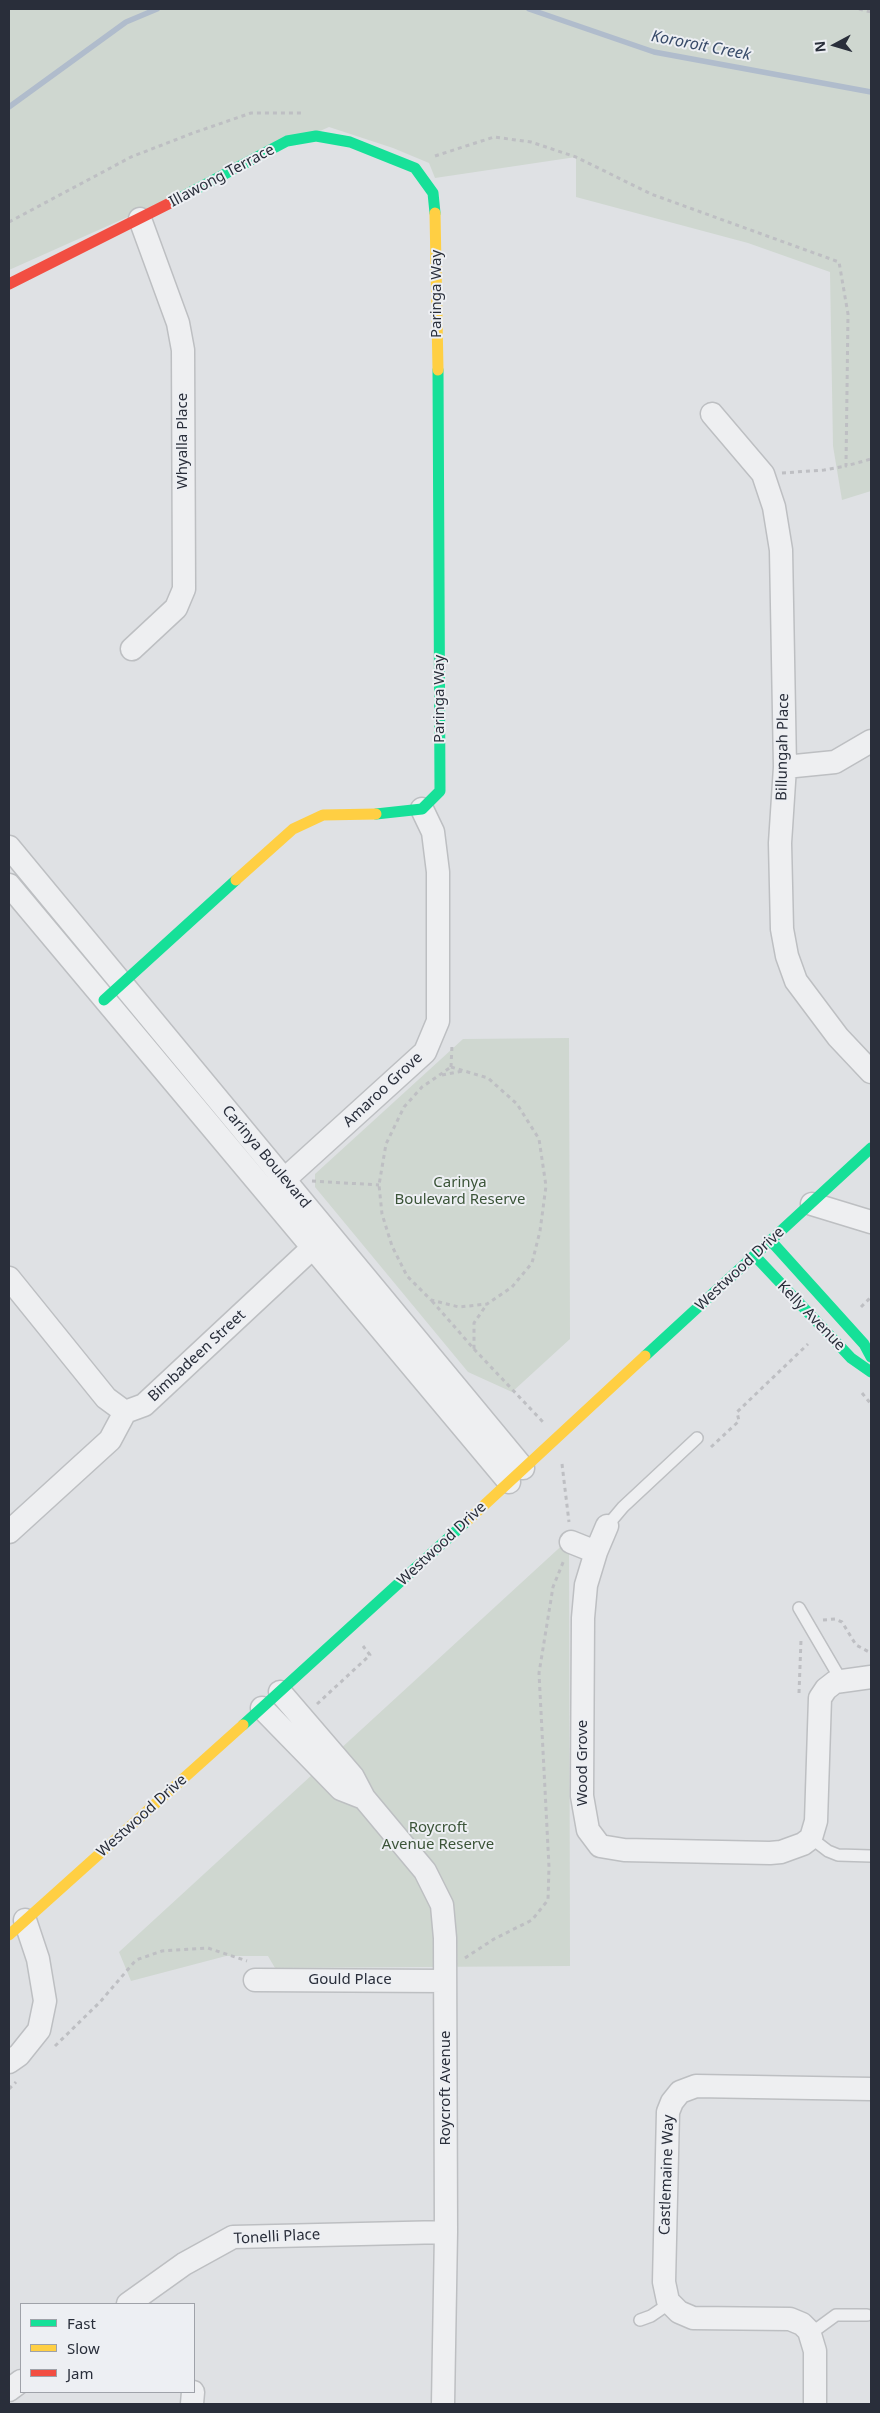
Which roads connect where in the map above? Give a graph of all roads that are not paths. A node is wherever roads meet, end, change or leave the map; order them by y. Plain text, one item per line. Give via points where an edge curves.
1 (433, 193) joint
2 (140, 219) junction
3 (9, 284) edge
4 (712, 414) dead end
5 (132, 649) dead end
6 (871, 741) edge
7 (785, 767) junction
8 (422, 809) junction
9 (9, 847) edge
10 (9, 885) edge
11 (44, 887) junction
12 (27, 905) junction
13 (68, 916) junction
14 (50, 933) junction
15 (122, 984) junction
16 (104, 1000) junction
17 (871, 1072) edge
18 (205, 1083) junction
19 (189, 1102) junction
20 (871, 1148) edge
21 (294, 1180) junction
22 (267, 1194) junction
23 (812, 1204) junction
24 (871, 1222) edge
25 (329, 1232) junction
26 (771, 1241) junction
27 (312, 1248) junction
28 (754, 1256) junction
29 (9, 1278) edge
30 (376, 1308) junction
31 (871, 1357) edge
32 (871, 1372) edge
33 (125, 1412) junction
34 (697, 1438) dead end
35 (516, 1475) junction
36 (607, 1526) joint
37 (9, 1532) edge
38 (571, 1542) road end
39 (596, 1552) junction
40 (799, 1608) dead end
41 (871, 1677) edge
42 (841, 1680) junction
43 (280, 1692) junction
44 (262, 1708) junction
45 (364, 1798) junction
46 (811, 1838) junction
47 (871, 1856) edge
48 (25, 1920) junction
49 (9, 1935) edge
50 (255, 1980) road end
51 (445, 1981) junction
52 (15, 2069) edge
53 (871, 2089) edge
54 (446, 2232) junction
55 (140, 2300) edge
56 (670, 2304) junction
57 (867, 2314) dead end
58 (640, 2320) dead end
59 (810, 2334) junction
60 (20, 2382) edge
61 (9, 2390) edge
62 (443, 2404) edge
63 (815, 2404) edge

1 - 2 street, Illawong Terrace via 415,168 350,142 316,136 287,141
1 - 8 street, Paringa Way via 437,238 440,791
2 - 3 street, Illawong Terrace
2 - 5 street, Whyalla Place via 178,323 183,350 184,589 176,608
4 - 7 street, Billungah Place via 763,474 774,507 781,550
6 - 7 street via 835,762
7 - 17 street, Billungah Place via 780,843 782,929 787,956 796,981 838,1037
8 - 15 street via 392,814 323,815 293,829
8 - 21 street, Amaroo Grove via 433,832 438,872 438,1021 425,1052
9 - 11 street, Carinya Boulevard
10 - 12 street, Carinya Boulevard
11 - 12 lane
11 - 13 street, Carinya Boulevard
12 - 14 street, Carinya Boulevard
13 - 14 lane
13 - 15 street, Carinya Boulevard
14 - 16 street, Carinya Boulevard
15 - 16 street
15 - 18 street, Carinya Boulevard
16 - 19 street, Carinya Boulevard
18 - 19 lane
18 - 21 street, Carinya Boulevard
19 - 22 street, Carinya Boulevard
20 - 23 street, Westwood Drive
21 - 22 street, Amaroo Grove
21 - 25 street, Carinya Boulevard
22 - 27 street, Carinya Boulevard
23 - 24 street
23 - 26 street, Westwood Drive
25 - 27 street, Bimbadeen Street
25 - 30 street, Carinya Boulevard
26 - 28 street, Westwood Drive
26 - 31 street, Kelly Avenue via 864,1344
27 - 30 street, Carinya Boulevard
27 - 33 street, Bimbadeen Street via 144,1405
28 - 32 street, Kelly Avenue via 852,1358
28 - 35 street, Westwood Drive
29 - 33 street via 106,1398
30 - 35 street, Carinya Boulevard
33 - 37 street via 110,1440
34 - 36 lane, Wood Grove
35 - 43 street, Westwood Drive
36 - 39 street, Wood Grove
38 - 39 street
39 - 46 street, Wood Grove via 586,1585 583,1618 582,1796 586,1825 593,1839 602,1847 624,1850 770,1853 794,1848
40 - 42 lane
41 - 42 street
42 - 46 street via 826,1689 818,1701 816,1821
43 - 44 street, Westwood Drive
43 - 45 street, Roycroft Avenue via 353,1777
44 - 45 street, Roycroft Avenue via 341,1789
44 - 48 street, Westwood Drive
45 - 51 street, Roycroft Avenue via 425,1871 442,1905
46 - 47 lane via 838,1855
48 - 49 street, Westwood Drive
48 - 52 street via 38,1959 44,2001 39,2030 19,2055
50 - 51 street, Gould Place
51 - 54 street, Roycroft Avenue
53 - 56 street, Castlemaine Way via 703,2085 680,2092 670,2106 666,2120 664,2282
54 - 55 street, Tonelli Place via 233,2237 184,2264
54 - 62 street, Roycroft Avenue
56 - 58 lane
56 - 59 street via 693,2318 790,2319 802,2324
57 - 59 lane via 836,2315
59 - 63 street via 816,2358
60 - 61 street

